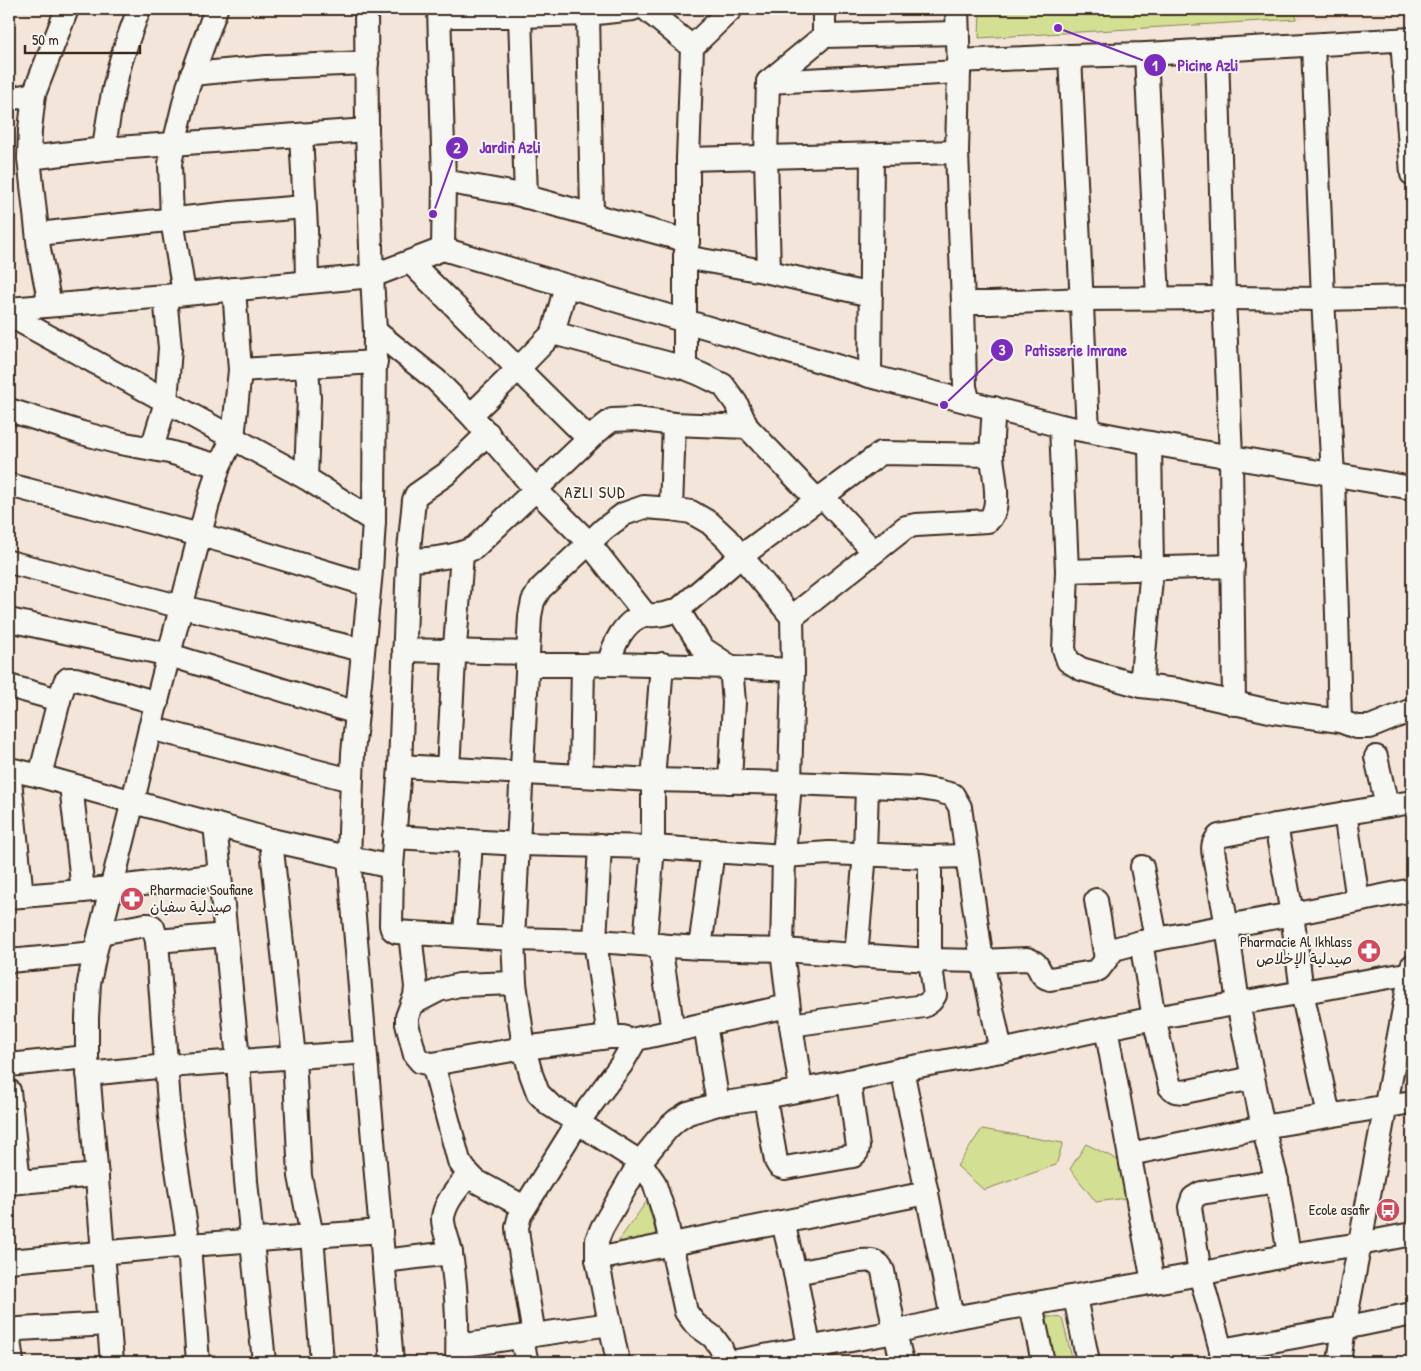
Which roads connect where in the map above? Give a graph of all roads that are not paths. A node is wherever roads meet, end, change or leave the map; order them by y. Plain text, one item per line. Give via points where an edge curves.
1 (68, 9) edge
2 (139, 9) edge
3 (216, 9) edge
4 (366, 9) edge
5 (633, 9) edge
6 (646, 9) edge
7 (731, 9) edge
8 (824, 9) edge
9 (957, 9) edge
10 (440, 12) edge
11 (588, 14) junction
12 (520, 16) junction
13 (958, 33) junction
14 (824, 36) junction
15 (1407, 40) edge
16 (1313, 45) junction
17 (692, 48) junction
18 (1217, 50) junction
19 (1146, 54) junction
20 (1070, 56) junction
21 (367, 63) junction
22 (958, 67) junction
23 (192, 74) junction
24 (768, 82) junction
25 (34, 94) junction
26 (9, 98) edge
27 (367, 130) junction
28 (301, 135) junction
29 (174, 144) junction
30 (104, 149) junction
31 (958, 152) junction
32 (872, 155) junction
33 (766, 157) junction
34 (29, 158) junction
35 (688, 159) junction
36 (1412, 174) edge
37 (444, 181) junction
38 (526, 197) junction
39 (304, 207) junction
40 (592, 214) junction
41 (172, 220) junction
42 (38, 234) junction
43 (444, 249) junction
44 (686, 249) junction
45 (410, 262) junction
46 (769, 272) junction
47 (372, 276) junction
48 (307, 282) junction
49 (566, 286) junction
50 (234, 288) junction
51 (174, 295) junction
52 (871, 296) junction
53 (1412, 297) edge
54 (1158, 298) junction
55 (1224, 298) junction
56 (1083, 299) junction
57 (1323, 299) junction
58 (963, 303) junction
59 (50, 305) junction
60 (9, 309) edge
61 (9, 315) edge
62 (686, 322) junction
63 (376, 331) junction
64 (553, 333) junction
65 (376, 362) junction
66 (308, 366) junction
67 (685, 368) junction
68 (518, 369) junction
69 (240, 370) junction
70 (870, 376) junction
71 (166, 402) junction
72 (969, 402) junction
73 (994, 408) junction
74 (9, 410) edge
75 (471, 415) junction
76 (674, 424) junction
77 (1061, 426) junction
78 (746, 427) junction
79 (1088, 431) junction
80 (488, 433) junction
81 (233, 438) junction
82 (589, 439) junction
83 (1150, 443) junction
84 (152, 448) junction
85 (992, 454) junction
86 (1231, 456) junction
87 (219, 466) junction
88 (1333, 475) junction
89 (306, 478) junction
90 (9, 485) edge
91 (1412, 488) edge
92 (536, 490) junction
93 (820, 498) junction
94 (671, 509) junction
95 (374, 521) junction
96 (200, 536) junction
97 (589, 543) junction
98 (874, 552) junction
99 (462, 554) junction
100 (740, 557) junction
101 (408, 560) junction
102 (9, 562) edge
103 (1233, 566) junction
104 (1152, 568) junction
105 (1067, 570) junction
106 (369, 585) junction
107 (182, 608) junction
108 (678, 610) junction
109 (645, 614) junction
110 (792, 617) junction
111 (9, 620) edge
112 (362, 650) junction
113 (404, 650) junction
114 (455, 651) junction
115 (170, 655) junction
116 (527, 659) junction
117 (609, 664) junction
118 (662, 664) junction
119 (583, 665) junction
120 (731, 667) junction
121 (793, 670) junction
122 (9, 686) edge
123 (1141, 686) junction
124 (59, 700) junction
125 (157, 703) junction
126 (1234, 704) junction
127 (1412, 710) edge
128 (358, 713) junction
129 (1340, 721) junction
130 (150, 728) junction
131 (1376, 757) dead end
132 (400, 766) junction
133 (448, 769) junction
134 (9, 770) edge
135 (522, 774) junction
136 (581, 775) junction
137 (40, 776) junction
138 (351, 780) junction
139 (653, 780) junction
140 (730, 782) junction
141 (790, 783) junction
142 (71, 786) junction
143 (866, 787) junction
144 (133, 801) junction
145 (1412, 802) edge
146 (1387, 806) junction
147 (1345, 813) junction
148 (215, 824) junction
149 (1276, 825) junction
150 (394, 837) junction
151 (271, 840) junction
152 (471, 840) junction
153 (519, 844) junction
154 (600, 845) junction
155 (653, 847) junction
156 (713, 850) junction
157 (865, 854) junction
158 (784, 856) junction
159 (966, 856) junction
160 (930, 857) junction
161 (349, 858) junction
162 (392, 867) junction
163 (1142, 867) dead end
164 (220, 875) junction
165 (111, 887) junction
166 (1412, 890) edge
167 (83, 891) junction
168 (15, 897) edge
169 (1096, 900) dead end
170 (1358, 900) junction
171 (1292, 914) junction
172 (1226, 926) junction
173 (410, 933) junction
174 (226, 935) junction
175 (465, 936) junction
176 (513, 939) junction
177 (1148, 940) junction
178 (156, 941) junction
179 (595, 941) junction
180 (97, 943) junction
181 (652, 945) junction
182 (700, 948) junction
183 (782, 950) junction
184 (856, 956) junction
185 (1106, 959) junction
186 (930, 960) junction
187 (9, 961) edge
188 (982, 961) junction
189 (1412, 971) edge
190 (515, 983) junction
191 (1302, 992) junction
192 (1238, 1003) junction
193 (412, 1004) junction
194 (790, 1016) junction
195 (1154, 1018) junction
196 (704, 1024) junction
197 (1106, 1028) junction
198 (672, 1031) junction
199 (608, 1036) junction
200 (636, 1039) junction
201 (524, 1048) junction
202 (366, 1051) junction
203 (1001, 1051) junction
204 (294, 1057) junction
205 (238, 1060) junction
206 (433, 1064) junction
207 (9, 1065) edge
208 (88, 1066) junction
209 (167, 1066) junction
210 (902, 1069) junction
211 (1253, 1078) junction
212 (849, 1081) junction
213 (801, 1089) junction
214 (9, 1091) edge
215 (765, 1097) junction
216 (1412, 1102) edge
217 (718, 1104) junction
218 (1385, 1108) junction
219 (1329, 1115) junction
220 (10, 1116) edge
221 (578, 1122) junction
222 (1263, 1127) junction
223 (1130, 1154) junction
224 (640, 1162) junction
225 (469, 1174) junction
226 (97, 1175) junction
227 (1277, 1181) junction
228 (14, 1182) edge
229 (927, 1193) junction
230 (524, 1208) junction
231 (783, 1222) junction
232 (381, 1231) junction
233 (1412, 1234) edge
234 (312, 1236) junction
235 (252, 1242) junction
236 (1360, 1244) junction
237 (189, 1245) junction
238 (672, 1245) junction
239 (103, 1253) junction
240 (451, 1253) junction
241 (1289, 1255) junction
242 (597, 1259) junction
243 (9, 1261) edge
244 (384, 1261) junction
245 (795, 1273) junction
246 (1200, 1274) junction
247 (1153, 1282) junction
248 (1075, 1297) junction
249 (1031, 1305) junction
250 (1412, 1314) edge
251 (952, 1318) junction
252 (109, 1324) junction
253 (610, 1324) junction
254 (1344, 1328) junction
255 (894, 1332) junction
256 (527, 1336) junction
257 (457, 1354) edge
258 (811, 1355) edge
259 (1222, 1356) edge
260 (12, 1362) edge
261 (112, 1362) edge
262 (198, 1362) edge
263 (264, 1362) edge
264 (322, 1362) edge
265 (392, 1362) edge
266 (527, 1362) edge
267 (618, 1362) edge
268 (726, 1362) edge
269 (731, 1362) edge
270 (902, 1362) edge
271 (1043, 1362) edge
272 (1088, 1362) edge
273 (1339, 1362) edge

1 - 25 street
2 - 30 street via 117,75
3 - 23 street
4 - 21 street
5 - 11 street
6 - 17 street
7 - 17 street
8 - 14 street
9 - 13 street
10 - 12 street
10 - 37 street
11 - 12 street
11 - 40 street
12 - 38 street
13 - 14 street
13 - 22 street
14 - 24 street
15 - 16 street
15 - 36 street
16 - 18 street
16 - 57 street
17 - 35 street
18 - 19 street
18 - 55 street
19 - 20 street
19 - 54 street
20 - 22 street
20 - 56 street
21 - 23 street
21 - 27 street
22 - 24 street
22 - 31 street
23 - 29 street
24 - 33 street
25 - 26 street
25 - 34 street
27 - 28 street
27 - 47 street
28 - 29 street
28 - 39 street
29 - 30 street
29 - 41 street via 170,164
30 - 34 street
31 - 32 street
31 - 58 street
32 - 33 street
32 - 52 street
33 - 35 street
33 - 46 street
34 - 42 street
35 - 44 street
37 - 38 street
37 - 43 street
38 - 40 street
39 - 41 street
39 - 48 street
40 - 44 street
41 - 42 street
41 - 51 street
42 - 59 street
43 - 45 street
43 - 49 street
44 - 46 street
44 - 62 street
45 - 47 street
45 - 68 street
46 - 52 street
47 - 48 street
47 - 63 street
48 - 50 street
49 - 62 street
49 - 64 street
50 - 51 street
50 - 69 street
51 - 59 street
51 - 71 street
52 - 70 street
53 - 57 street
54 - 55 street
54 - 56 street
55 - 57 street
55 - 86 street
56 - 58 street
56 - 79 street
57 - 88 street
58 - 72 street via 964,387
59 - 60 street
61 - 71 street
62 - 67 street
62 - 70 street
63 - 65 street
63 - 75 street via 436,380
64 - 67 street
64 - 68 street
65 - 66 street
65 - 95 street
66 - 69 street
66 - 89 street
67 - 78 street via 723,385 736,403
68 - 75 street
68 - 82 street
69 - 81 street
70 - 72 street
71 - 81 street
71 - 84 street
72 - 73 street
73 - 77 street
73 - 85 street
74 - 84 street via 92,436
75 - 80 street
76 - 78 street
76 - 82 street via 636,419 612,420
76 - 94 street
77 - 79 street
77 - 105 street
78 - 93 street
79 - 83 street
80 - 92 street
80 - 101 street via 446,474 416,495
81 - 87 street
81 - 89 street
82 - 92 street
83 - 86 street
83 - 104 street
84 - 87 street
85 - 93 street via 881,453
85 - 98 street via 996,490 992,517 988,521 906,527
86 - 88 street
86 - 103 street
87 - 96 street
88 - 91 street
88 - 129 street
89 - 95 street
90 - 96 street
92 - 97 street
92 - 99 street via 474,548
93 - 98 street
93 - 100 street
94 - 97 street via 644,507 624,514
94 - 100 street via 691,512 710,523
95 - 106 street
96 - 106 street
96 - 107 street
97 - 109 street
97 - 116 street via 540,589 533,601
98 - 110 street
99 - 101 street
99 - 114 street
100 - 108 street
100 - 110 street
101 - 113 street
102 - 107 street
103 - 104 street
103 - 126 street
104 - 105 street
104 - 123 street
105 - 123 street via 1064,649 1068,661 1081,669
106 - 112 street
107 - 112 street
107 - 115 street
108 - 109 street
108 - 120 street via 702,648
109 - 117 street via 624,629 614,645
110 - 121 street
111 - 115 street
112 - 128 street
113 - 114 street
113 - 132 street
114 - 116 street
114 - 133 street
115 - 125 street
115 - 128 street
116 - 119 street
116 - 135 street
117 - 118 street
117 - 119 street
118 - 120 street
118 - 139 street
119 - 136 street
120 - 121 street
120 - 140 street via 734,702
121 - 141 street
122 - 124 street
123 - 126 street via 1177,690
124 - 125 street via 65,682 76,679
124 - 137 street
125 - 130 street
126 - 129 street
127 - 129 street via 1370,726 1356,727
128 - 138 street
130 - 138 street
130 - 144 street
131 - 146 street
132 - 133 street
132 - 150 street
133 - 135 street
134 - 137 street
134 - 168 street
135 - 136 street
135 - 153 street
136 - 139 street
137 - 142 street
138 - 161 street
139 - 140 street
139 - 155 street
140 - 141 street
141 - 143 street
141 - 158 street
142 - 144 street
142 - 167 street
143 - 157 street
143 - 159 street via 919,788 954,795 960,807
144 - 148 street
144 - 165 street
145 - 146 street
146 - 147 street
147 - 149 street
147 - 170 street
148 - 151 street
148 - 164 street
149 - 171 street
149 - 172 street via 1220,836 1214,841 1212,848
150 - 152 street
150 - 162 street
151 - 161 street
151 - 204 street
152 - 153 street
152 - 175 street
153 - 154 street
153 - 176 street
154 - 155 street
154 - 179 street
155 - 156 street
155 - 181 street
156 - 158 street
156 - 182 street
157 - 158 street
157 - 160 street
157 - 184 street
158 - 183 street
159 - 160 street
159 - 188 street
160 - 186 street
161 - 162 street
161 - 202 street
162 - 173 street via 392,929
163 - 177 street
164 - 165 street
164 - 174 street
165 - 167 street
165 - 180 street
166 - 170 street
167 - 168 street
169 - 185 street
170 - 171 street
171 - 172 street
171 - 191 street
172 - 177 street
172 - 192 street
173 - 175 street
173 - 193 street via 416,987
174 - 178 street
174 - 205 street
175 - 176 street
176 - 179 street
176 - 190 street
177 - 185 street via 1114,949
177 - 195 street
178 - 180 street via 153,927 145,925
178 - 209 street
179 - 181 street
179 - 199 street
180 - 187 street
180 - 208 street via 87,1018
181 - 182 street
181 - 198 street
182 - 183 street
183 - 184 street
183 - 194 street
184 - 186 street
185 - 188 street via 1093,972 1050,979 1041,974 1038,964 1027,959
186 - 188 street
186 - 194 street via 935,995 924,1006
188 - 203 street
189 - 191 street
189 - 218 street
190 - 193 street via 459,985 439,990
190 - 201 street
191 - 192 street
191 - 219 street
192 - 195 street
192 - 211 street
193 - 206 street via 407,1024 415,1055 421,1062
194 - 196 street
194 - 213 street
195 - 197 street
195 - 211 street via 1170,1087 1184,1092
196 - 198 street
196 - 217 street
197 - 203 street
197 - 223 street
198 - 200 street
199 - 200 street
199 - 201 street
200 - 221 street via 621,1065
201 - 206 street
201 - 221 street via 538,1093 550,1105
202 - 204 street
202 - 232 street
203 - 210 street
204 - 205 street
204 - 234 street via 300,1176
205 - 209 street
205 - 235 street
206 - 225 street via 459,1162
207 - 208 street
208 - 209 street
208 - 226 street
209 - 237 street via 175,1158
210 - 212 street
210 - 229 street
211 - 222 street
212 - 213 street
212 - 215 street via 858,1147 853,1156 785,1168 779,1166
213 - 215 street
214 - 220 street
215 - 217 street
216 - 218 street
217 - 224 street via 676,1120
218 - 219 street
218 - 236 street
219 - 222 street
220 - 228 street
221 - 224 street
221 - 230 street
222 - 223 street
222 - 227 street
223 - 247 street
224 - 238 street via 654,1182
224 - 242 street via 602,1228 597,1240
225 - 230 street
225 - 240 street via 444,1214
226 - 228 street
226 - 239 street
227 - 241 street
227 - 246 street via 1201,1193 1193,1198 1190,1208
229 - 231 street
229 - 251 street
230 - 256 street via 517,1227
231 - 238 street
231 - 245 street
232 - 234 street
232 - 244 street
233 - 236 street
234 - 235 street
234 - 264 street
235 - 237 street
235 - 263 street
236 - 241 street
236 - 254 street
237 - 239 street
237 - 262 street
238 - 242 street
238 - 268 street via 686,1312 695,1324 713,1337
239 - 243 street
239 - 252 street
240 - 244 street
240 - 257 street via 458,1316
241 - 246 street
242 - 253 street
244 - 265 street
245 - 255 street via 860,1261 877,1262 883,1272
245 - 258 street
246 - 247 street
246 - 259 street
247 - 248 street
248 - 249 street
248 - 272 street
249 - 251 street
249 - 271 street
250 - 254 street
251 - 255 street
252 - 260 street via 19,1329 9,1340
252 - 261 street
253 - 256 street
253 - 267 street
254 - 259 street
254 - 273 street
255 - 258 street
255 - 270 street
256 - 257 street
256 - 266 street
258 - 269 street

